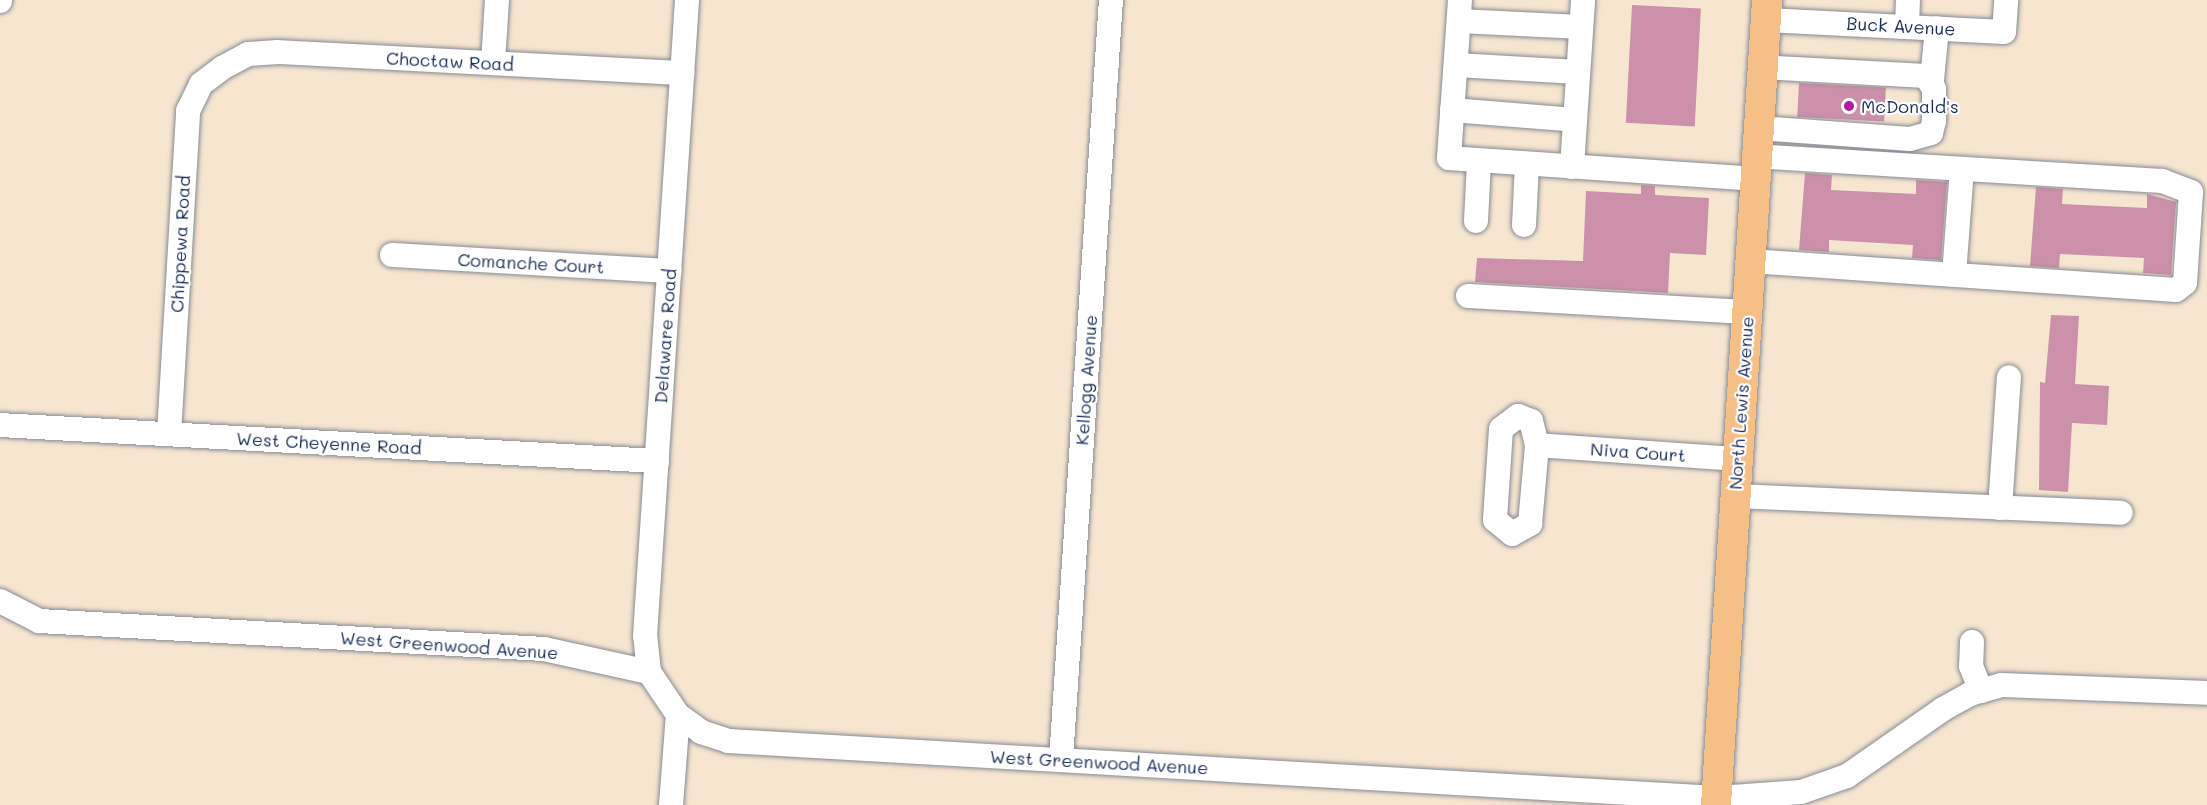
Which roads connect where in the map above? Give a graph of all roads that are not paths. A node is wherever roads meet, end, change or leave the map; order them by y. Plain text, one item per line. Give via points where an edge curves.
1 (497, 0) edge
2 (687, 0) edge
3 (1111, 0) edge
4 (1583, 0) edge
5 (1908, 0) edge
6 (2006, 0) edge
7 (1460, 10) edge
8 (1766, 10) edge
9 (1581, 27) junction
10 (1907, 27) junction
11 (1937, 28) junction
12 (493, 63) junction
13 (1456, 66) junction
14 (1762, 67) junction
15 (222, 68) joint
16 (1578, 72) junction
17 (682, 73) junction
18 (1932, 80) junction
19 (1452, 110) junction
20 (1575, 120) junction
21 (1757, 154) junction
22 (1479, 161) junction
23 (1527, 164) junction
24 (1572, 167) junction
25 (1962, 169) junction
26 (1476, 221) dead end
27 (1524, 225) dead end
28 (392, 255) dead end
29 (1750, 261) junction
30 (670, 271) junction
31 (1954, 275) junction
32 (1468, 296) dead end
33 (1747, 312) junction
34 (2009, 377) dead end
35 (0, 425) edge
36 (169, 434) junction
37 (1537, 446) dead end
38 (1738, 459) junction
39 (657, 461) junction
40 (1736, 496) junction
41 (2000, 508) junction
42 (2121, 513) dead end
43 (0, 601) edge
44 (1972, 642) dead end
45 (649, 672) junction
46 (1981, 691) junction
47 (2207, 693) edge
48 (678, 715) junction
49 (1061, 760) junction
50 (1716, 801) edge
51 (671, 805) edge

1 - 12 street
2 - 17 street, Delaware Road
3 - 49 street, Kellogg Avenue
4 - 9 street
5 - 10 street
6 - 11 street, Buck Avenue via 2004,32
7 - 9 street
7 - 13 street
8 - 10 street, Buck Avenue
8 - 14 main road, North Lewis Avenue
9 - 16 street
10 - 11 street, Buck Avenue
11 - 18 street
12 - 15 street, Choctaw Road via 278,52 248,54
12 - 17 street, Choctaw Road
13 - 16 street
13 - 19 street
14 - 18 street via 1907,72
14 - 21 main road, North Lewis Avenue
15 - 36 street, Chippewa Road via 201,84 188,111
16 - 20 street
17 - 30 street, Delaware Road
18 - 21 street via 1934,121 1931,133 1921,138
19 - 20 street
19 - 22 street via 1449,158
20 - 24 street
21 - 24 street
21 - 25 street
21 - 29 main road, North Lewis Avenue
22 - 23 street
22 - 26 street
23 - 24 street
23 - 27 street
25 - 31 street
25 - 31 street via 2179,185 2191,192 2185,284 2176,290
28 - 30 street, Comanche Court
29 - 31 street
29 - 33 main road, North Lewis Avenue
30 - 39 street, Delaware Road
32 - 33 street
33 - 38 main road, North Lewis Avenue
34 - 41 street
35 - 36 street, West Cheyenne Road
36 - 39 street, West Cheyenne Road
37 - 38 street, Niva Court
38 - 40 main road, North Lewis Avenue
39 - 45 street, Delaware Road via 645,636
40 - 41 street
40 - 50 main road, North Lewis Avenue
41 - 42 street
43 - 45 street, West Greenwood Avenue via 39,621 544,649
44 - 46 street via 1971,666
45 - 48 street, West Greenwood Avenue
46 - 47 street, West Greenwood Avenue via 2032,684
46 - 50 street, West Greenwood Avenue via 1943,709 1847,776 1801,792
48 - 49 street, West Greenwood Avenue via 701,732 728,741
48 - 51 street
49 - 50 street, West Greenwood Avenue

